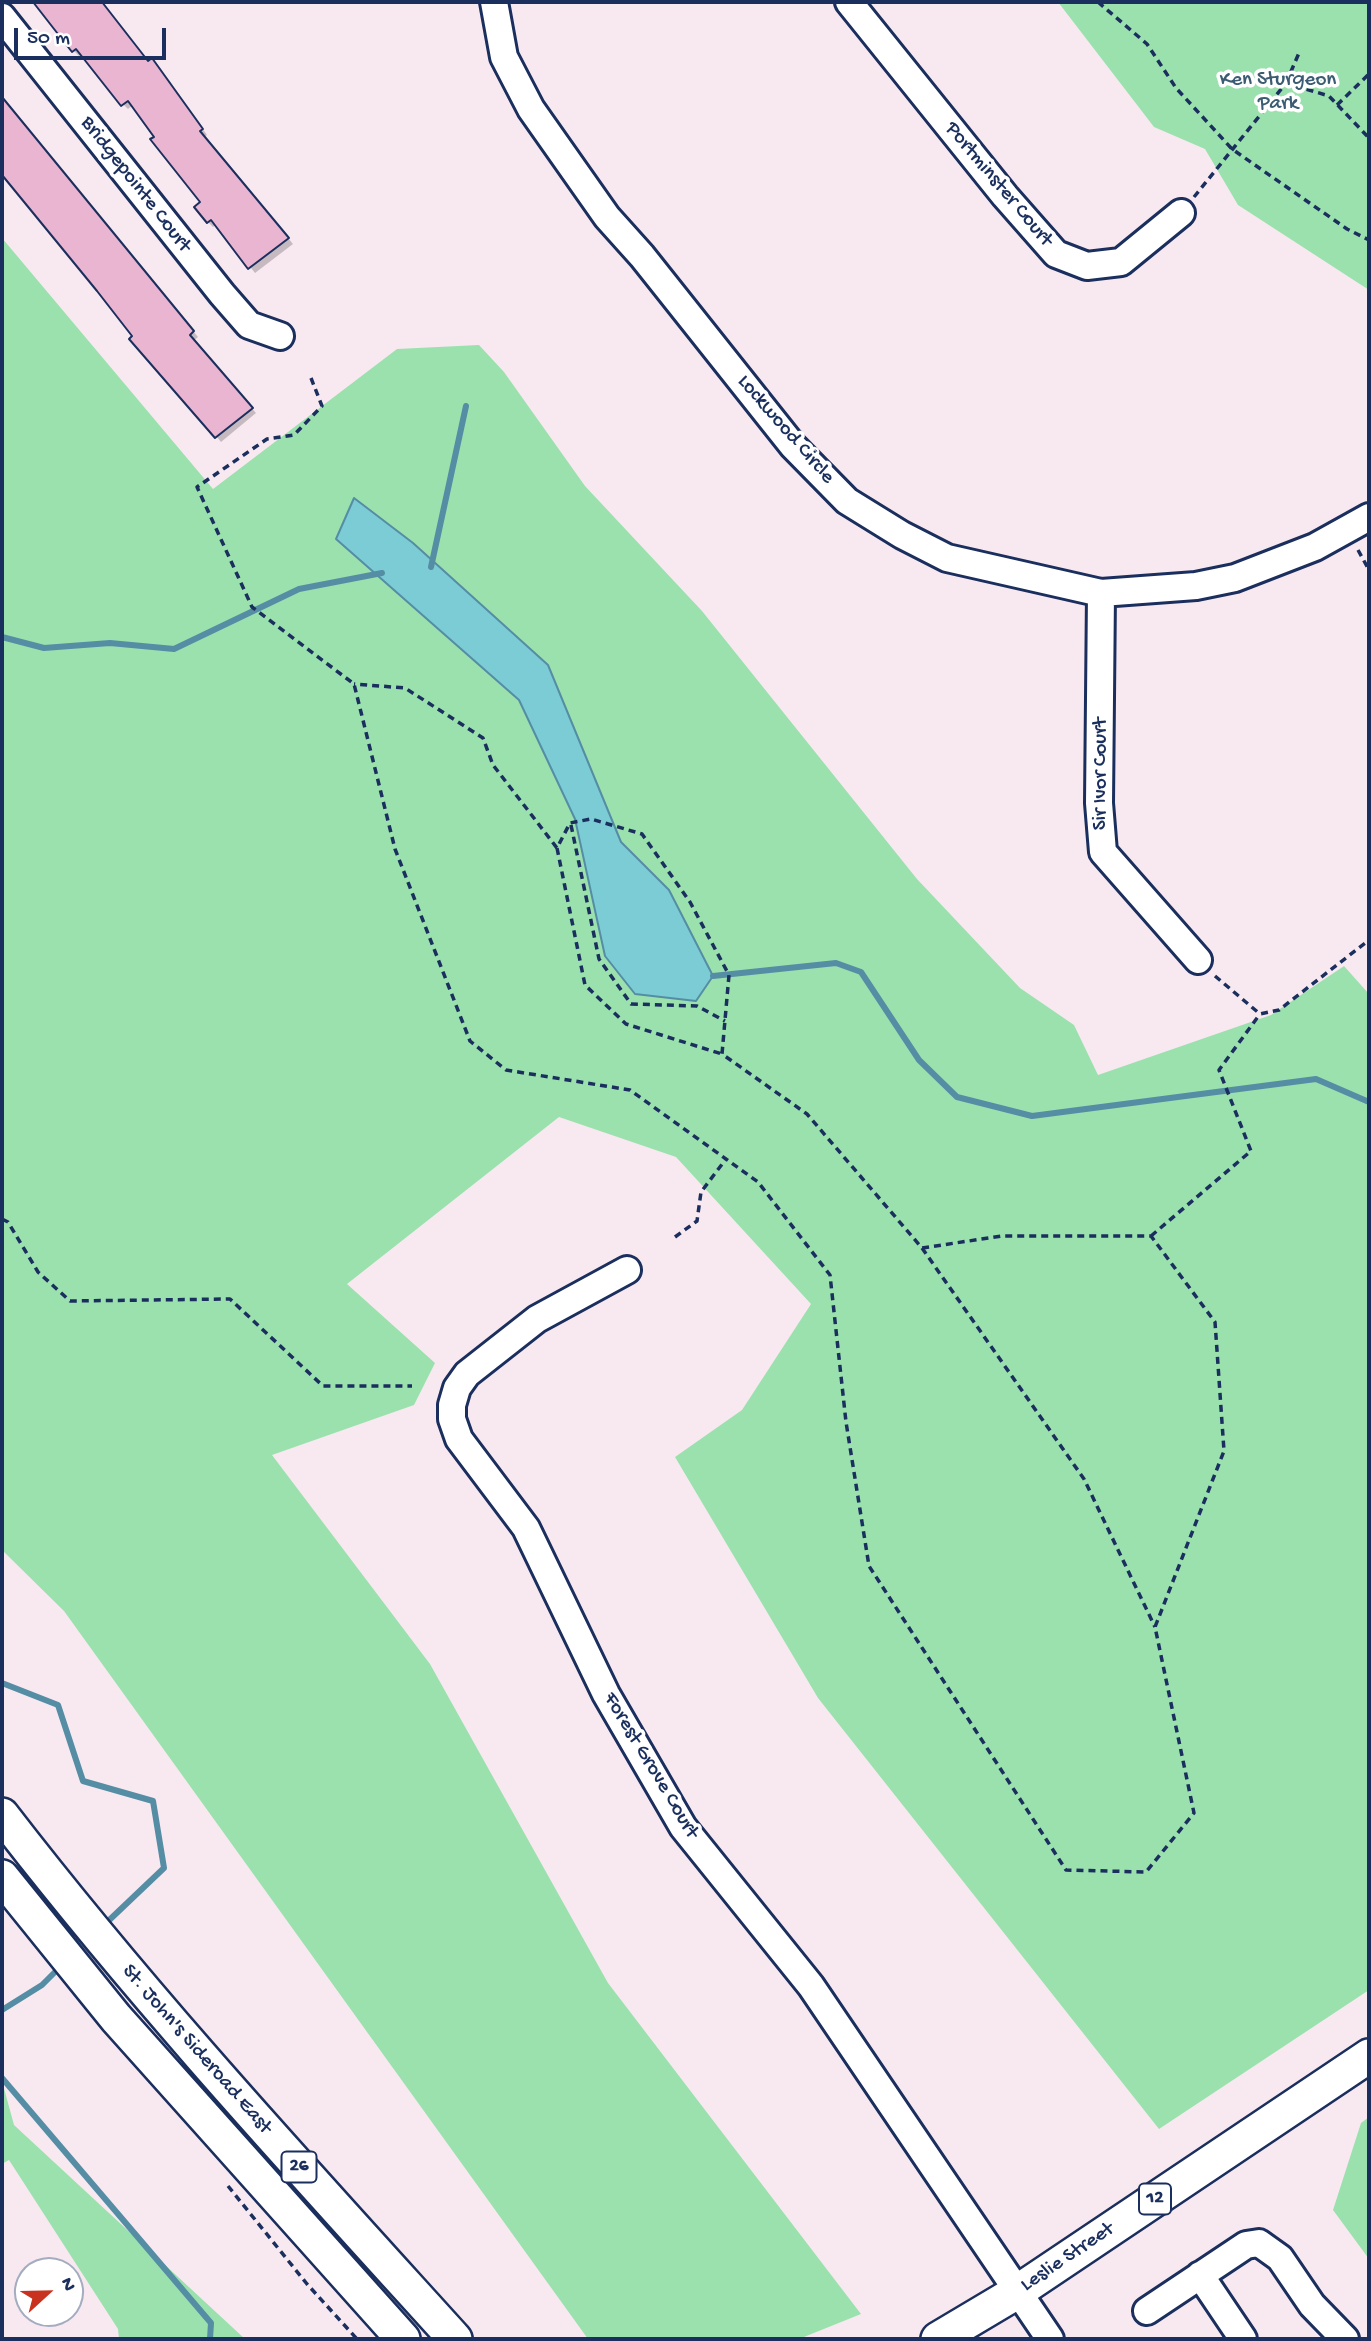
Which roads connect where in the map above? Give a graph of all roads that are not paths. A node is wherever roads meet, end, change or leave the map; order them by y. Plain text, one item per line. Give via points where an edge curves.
1 (494, 2) edge
2 (849, 2) edge
3 (2, 18) edge
4 (1181, 213) road end
5 (280, 335) dead end
6 (1369, 517) edge
7 (1101, 593) junction
8 (1198, 960) road end
9 (627, 1270) dead end
10 (2, 1815) edge
11 (2, 1877) edge
12 (1369, 2056) edge
13 (1200, 2275) junction
14 (1017, 2291) junction
15 (1147, 2311) dead end
16 (1239, 2338) edge
17 (403, 2339) edge
18 (455, 2339) edge
19 (939, 2339) edge
20 (1050, 2339) edge
21 (1345, 2339) edge

1 - 7 street, Lockwood Circle via 504,57 554,146 793,446 847,501 947,558
2 - 4 street, Portminster Court via 1056,254 1087,266 1121,262
3 - 5 street, Bridgepointe Court via 249,326
6 - 7 street, Lockwood Circle via 1315,547 1235,578 1196,586
7 - 8 street, Sir Ivor Court via 1102,852
9 - 14 street, Forest Grove Court via 537,1319 467,1374 454,1396 454,1427 526,1528 606,1693 683,1827 811,1986
10 - 18 main road, St. John's Sideroad East / 26 via 146,1994
11 - 17 main road, St. John's Sideroad East / 26 via 116,2018
12 - 14 main road, Leslie Street / 12
13 - 15 street
13 - 16 street
13 - 21 street via 1246,2245 1259,2243 1280,2258 1312,2305
14 - 19 main road, Leslie Street / 12
14 - 20 street, Forest Grove Court

